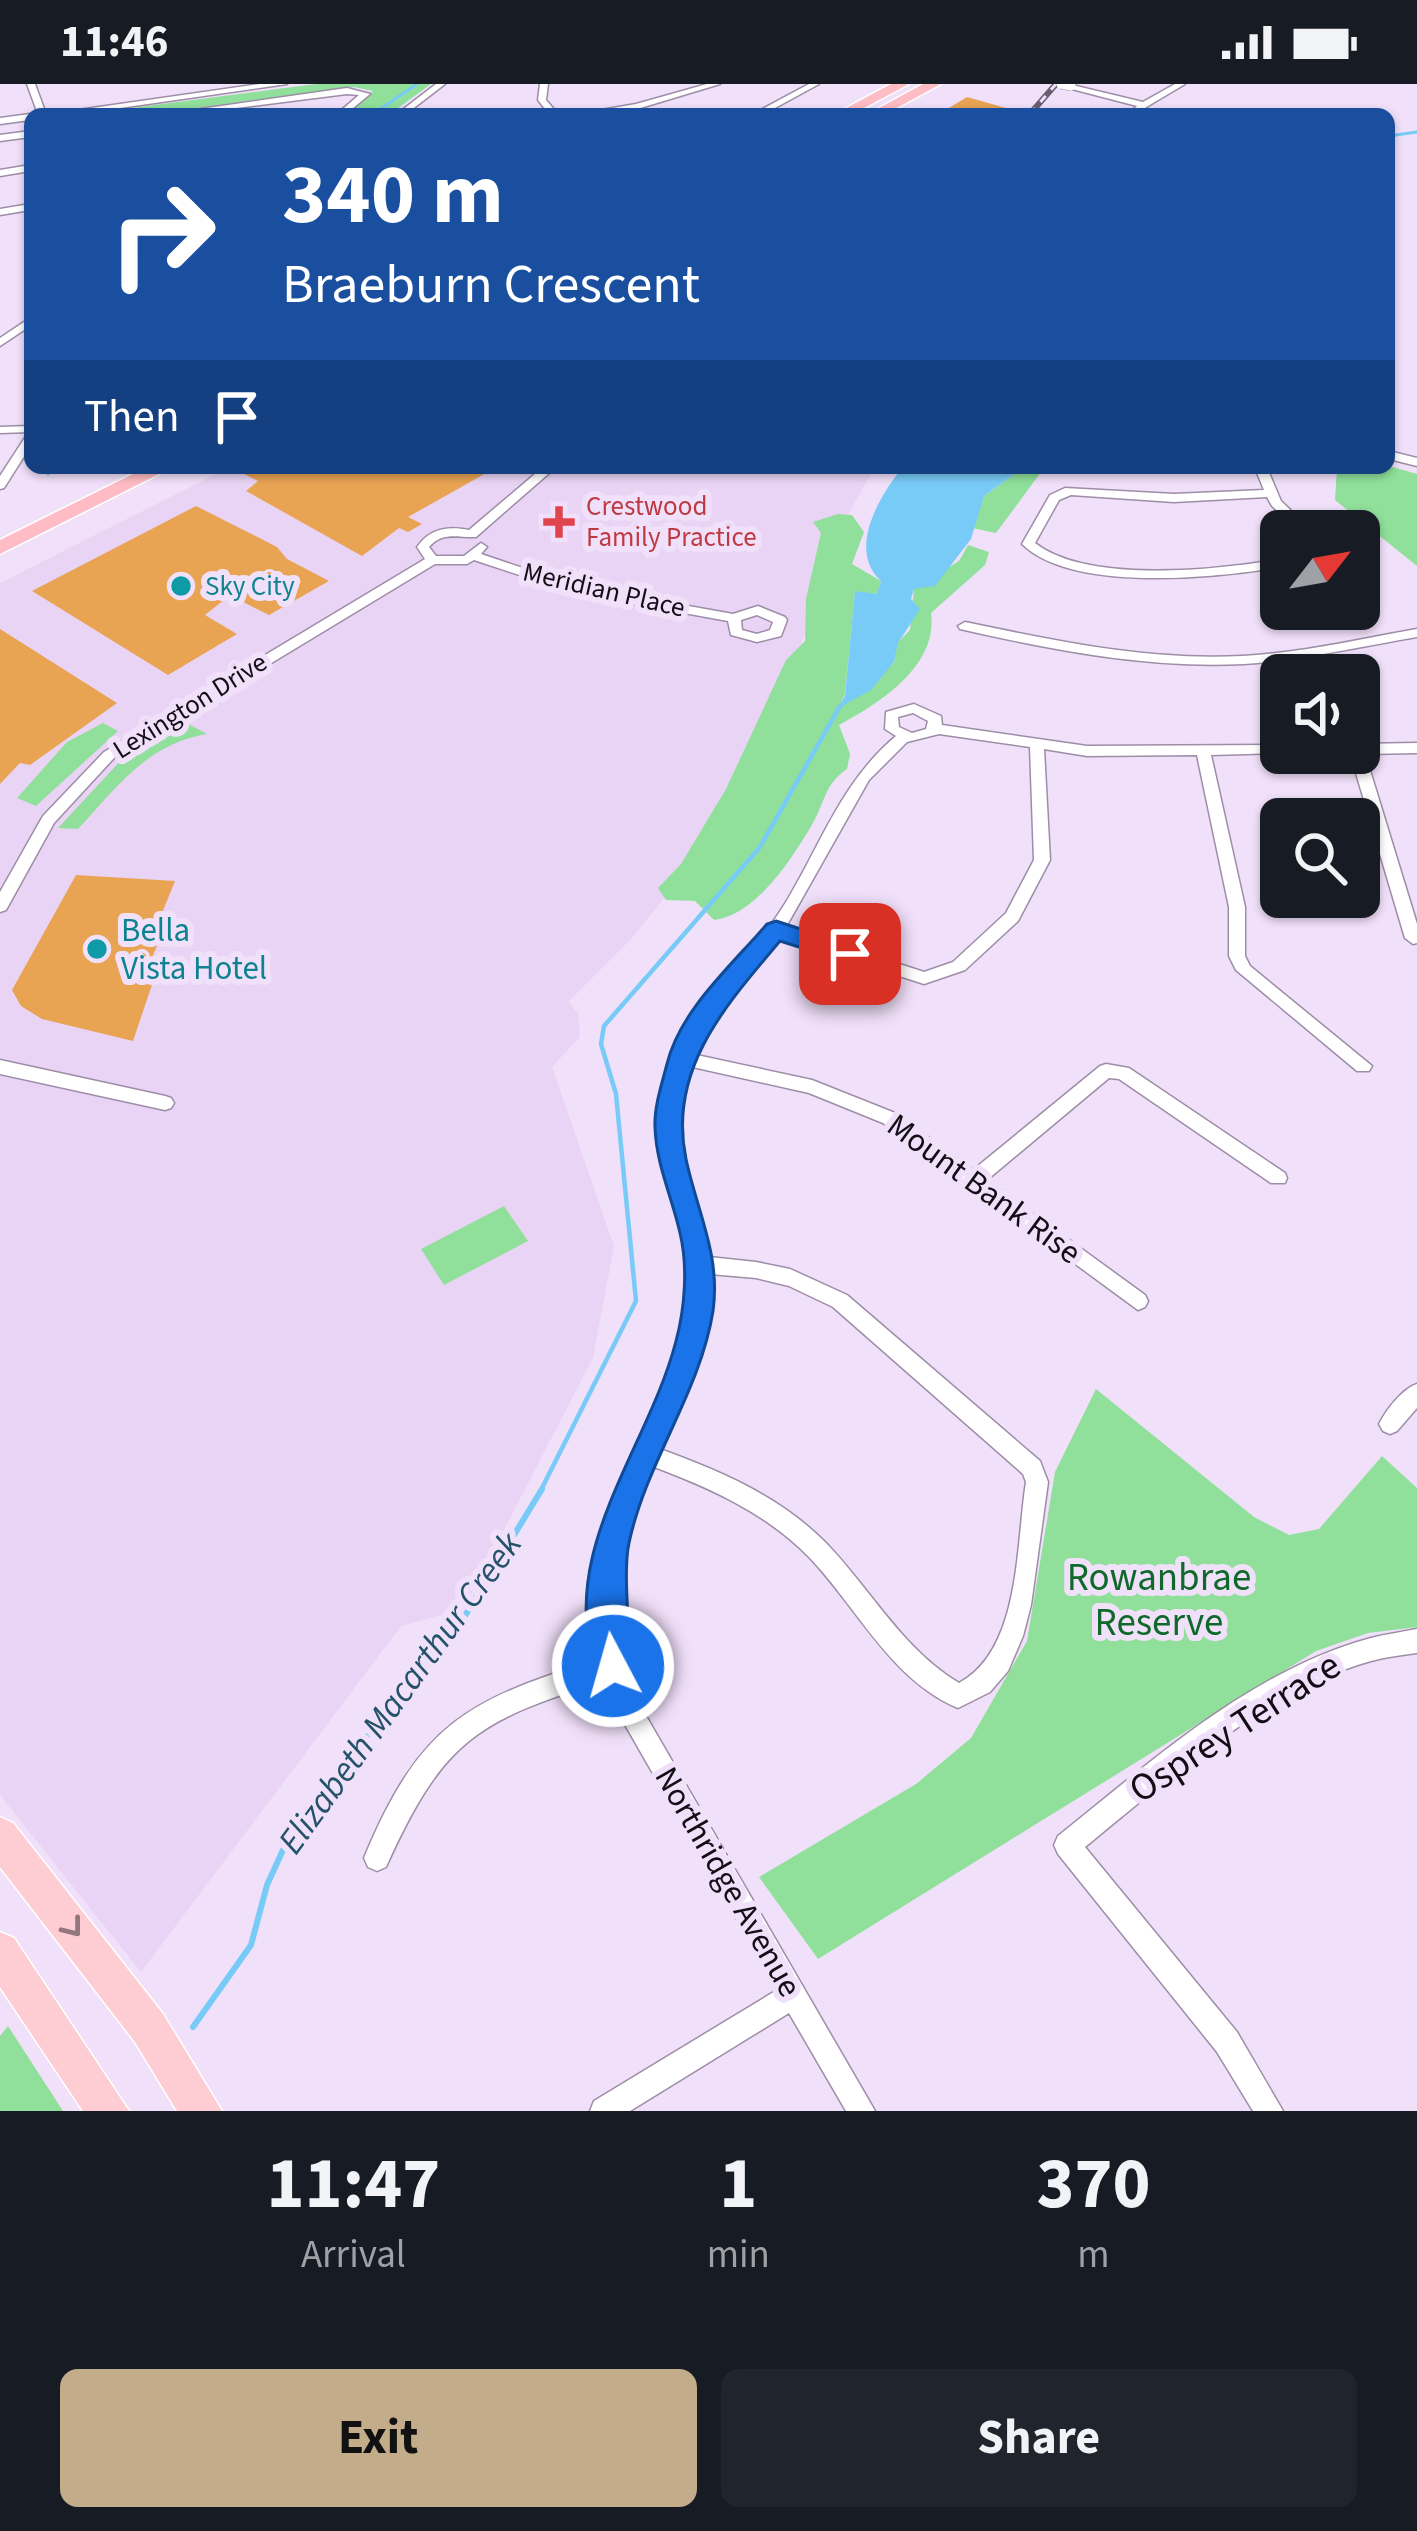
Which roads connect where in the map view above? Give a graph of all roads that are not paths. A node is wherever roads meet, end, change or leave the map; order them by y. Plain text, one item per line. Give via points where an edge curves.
1 (127, 84) edge
2 (282, 84) edge
3 (441, 84) edge
4 (716, 84) edge
5 (815, 84) edge
6 (902, 84) edge
7 (934, 84) edge
8 (1181, 84) edge
9 (1066, 85) edge
10 (134, 102) junction
11 (1144, 105) junction
12 (94, 108) edge
13 (215, 108) edge
14 (348, 108) edge
15 (409, 108) edge
16 (647, 108) edge
17 (769, 108) edge
18 (854, 108) edge
19 (887, 108) edge
20 (1139, 108) edge
21 (24, 443) edge
22 (123, 474) edge
23 (149, 474) edge
24 (542, 474) edge
25 (1263, 474) edge
26 (0, 485) edge
27 (1269, 493) junction
28 (1286, 510) edge
29 (472, 534) junction
30 (0, 535) edge
31 (0, 548) edge
32 (475, 556) junction
33 (432, 560) junction
34 (1260, 565) edge
35 (734, 618) dead end
36 (965, 626) dead end
37 (1417, 633) edge
38 (936, 729) junction
39 (905, 736) junction
40 (1037, 746) junction
41 (1417, 748) edge
42 (1260, 750) edge
43 (1380, 750) edge
44 (1203, 751) junction
45 (1365, 774) edge
46 (0, 906) edge
47 (776, 930) junction
48 (1413, 938) dead end
49 (681, 1058) junction
50 (1363, 1066) dead end
51 (0, 1067) edge
52 (165, 1103) dead end
53 (1278, 1178) dead end
54 (975, 1179) junction
55 (701, 1265) junction
56 (1138, 1301) dead end
57 (1417, 1393) edge
58 (1390, 1424) dead end
59 (644, 1453) junction
60 (1417, 1641) edge
61 (613, 1666) junction
62 (0, 1836) edge
63 (376, 1858) dead end
64 (0, 1952) edge
65 (794, 1995) junction
66 (105, 2105) edge
67 (201, 2111) edge
68 (604, 2111) edge
69 (861, 2111) edge
70 (1269, 2111) edge

1 - 10 street
2 - 10 street
3 - 15 street
4 - 16 street
5 - 17 street
6 - 18 highway
7 - 19 highway
8 - 11 street
9 - 11 street
10 - 12 street
11 - 20 street
13 - 14 street via 366,94
21 - 26 street
22 - 30 highway
23 - 31 highway
24 - 29 street
25 - 27 street
27 - 28 street
27 - 34 street via 1174,498 1069,490 1054,498 1028,544 1043,557 1123,570
29 - 32 street via 481,546
29 - 33 street via 429,538 423,547
32 - 33 street
32 - 35 street, Meridian Place via 574,589
33 - 46 street, Lexington Drive via 109,755 48,820
36 - 37 street via 1105,655 1214,660 1276,658
38 - 39 street, Northridge Avenue
38 - 39 street, Northridge Avenue via 929,712 903,709 889,722
38 - 40 street, Northridge Avenue
39 - 47 street, Northridge Avenue via 863,772
40 - 44 street, Northridge Avenue
40 - 47 street via 1042,860 1012,917 959,966 924,978
41 - 43 street
42 - 44 street, Northridge Avenue
44 - 50 street via 1244,970
45 - 48 street
47 - 49 street, Northridge Avenue via 711,1006
49 - 54 street, Mount Bank Rise via 812,1087 889,1118
49 - 55 street, Northridge Avenue via 668,1122
51 - 52 street
53 - 54 street via 1124,1073 1106,1071
54 - 56 street, Mount Bank Rise
55 - 59 street, Northridge Avenue via 691,1345
55 - 59 street via 766,1268 809,1281 1032,1468 1037,1482 1006,1660 993,1679 958,1696 923,1678 834,1568 774,1510 735,1485
57 - 58 street
59 - 61 street, Northridge Avenue via 606,1579
60 - 70 street, Osprey Terrace via 1330,1662 1141,1783 1067,1845 1226,2042
61 - 63 street via 483,1711 404,1793
61 - 65 street, Northridge Avenue via 676,1798
62 -> 67 main road via 149,2028
64 - 66 main road
65 - 68 street
65 - 69 street, Northridge Avenue

